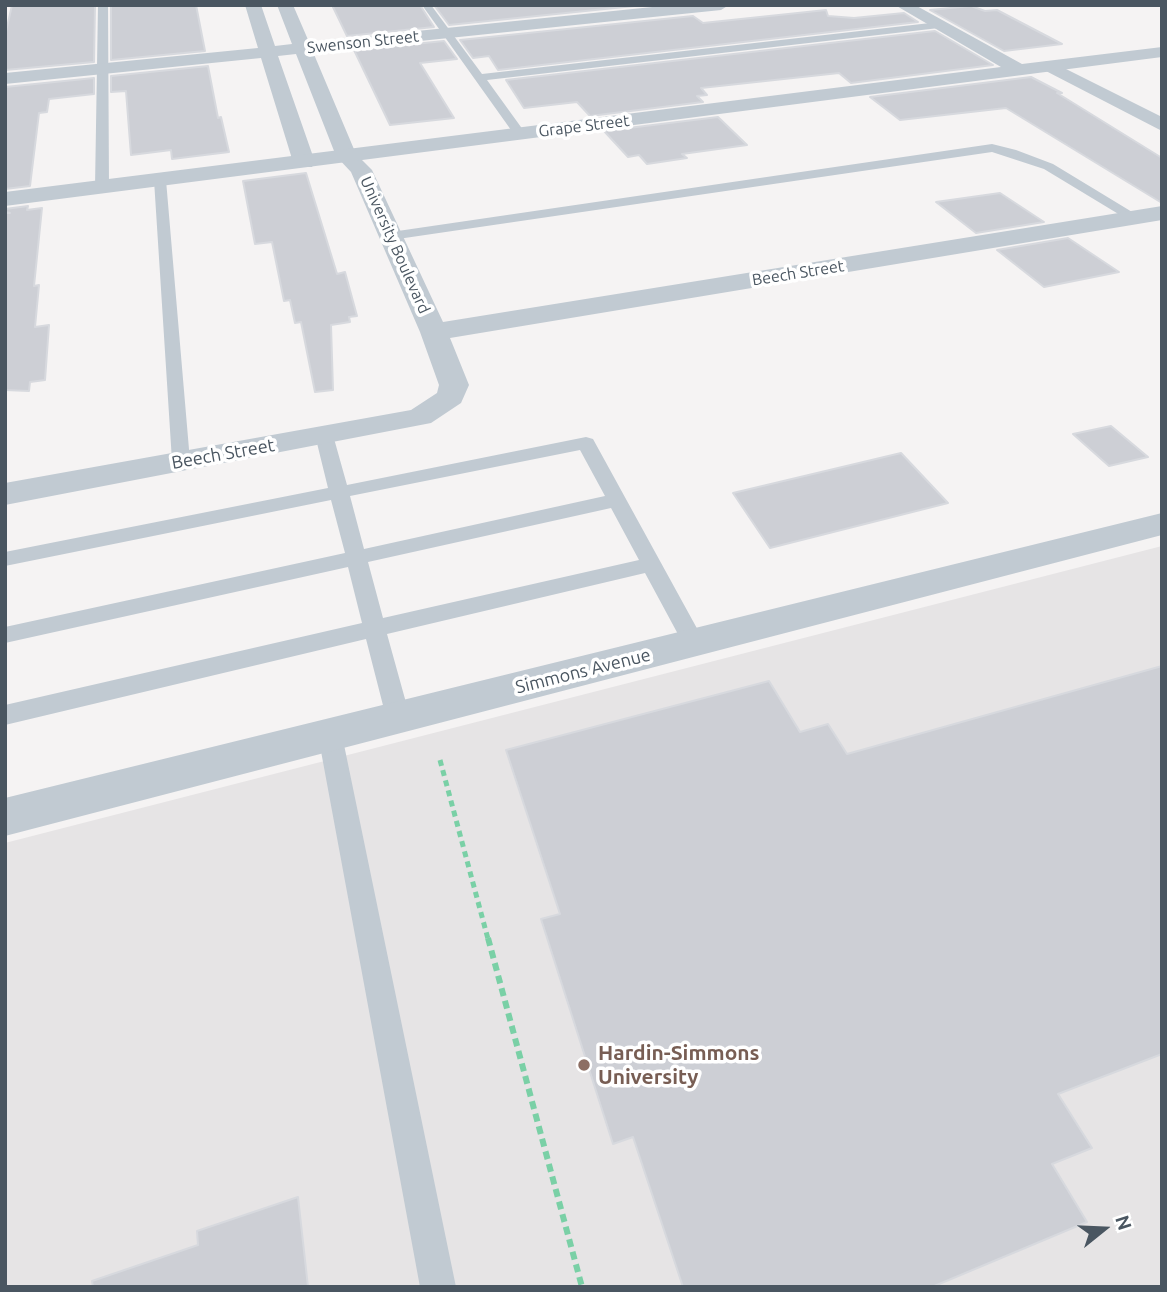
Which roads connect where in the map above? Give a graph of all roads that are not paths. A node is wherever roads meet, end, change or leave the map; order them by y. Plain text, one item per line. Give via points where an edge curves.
1 (103, 5) edge
2 (253, 5) edge
3 (285, 5) edge
4 (426, 5) edge
5 (721, 5) edge
6 (903, 5) edge
7 (939, 25) junction
8 (446, 34) junction
9 (302, 48) junction
10 (270, 52) junction
11 (1162, 52) edge
12 (1050, 66) junction
13 (102, 69) junction
14 (1020, 70) junction
15 (479, 78) junction
16 (5, 79) edge
17 (1160, 123) edge
18 (520, 134) junction
19 (347, 156) junction
20 (304, 162) junction
21 (160, 180) junction
22 (102, 187) junction
23 (5, 200) edge
24 (1162, 213) edge
25 (1135, 218) junction
26 (391, 236) junction
27 (434, 332) junction
28 (439, 408) joint
29 (324, 435) junction
30 (181, 461) junction
31 (339, 492) junction
32 (5, 494) edge
33 (617, 500) junction
34 (1162, 524) edge
35 (356, 558) junction
36 (5, 559) edge
37 (651, 564) junction
38 (375, 629) junction
39 (5, 635) edge
40 (694, 643) junction
41 (5, 715) edge
42 (398, 717) junction
43 (330, 735) junction
44 (5, 817) edge
45 (438, 1287) edge

1 - 13 lane
2 - 10 street
3 - 9 street, University Boulevard
4 - 8 lane
5 - 8 street, Swenson Street
6 - 7 street
7 - 14 street
7 - 15 lane
8 - 9 street, Swenson Street
8 - 15 lane
9 - 10 street, Swenson Street
9 - 19 street, University Boulevard
10 - 13 street, Swenson Street
10 - 20 street
11 - 12 street, Grape Street
12 - 14 street, Grape Street
12 - 17 street
13 - 16 street, Swenson Street
13 - 22 lane
14 - 18 street, Grape Street
15 - 18 lane
18 - 19 street, Grape Street
19 - 20 street, Grape Street
19 - 26 street, University Boulevard via 361,170
20 - 21 street, Grape Street
21 - 22 street, Grape Street
21 - 30 lane
22 - 23 street, Grape Street
24 - 25 street, Beech Street
25 - 26 lane via 1044,163 992,148
25 - 27 street, Beech Street
26 - 27 street, University Boulevard
27 - 28 street, University Boulevard via 454,385 451,397
28 - 29 street, Beech Street via 421,417
29 - 30 street, Beech Street
29 - 31 lane
30 - 32 street, Beech Street
31 - 33 lane via 586,443
31 - 35 lane
31 - 36 lane
33 - 35 lane
33 - 37 lane
34 - 40 street, Simmons Avenue
35 - 38 lane
35 - 39 lane
37 - 38 lane
37 - 40 lane
38 - 41 lane
38 - 42 lane
40 - 42 street, Simmons Avenue
42 - 43 street, Simmons Avenue
43 - 44 street, Simmons Avenue
43 - 45 lane

